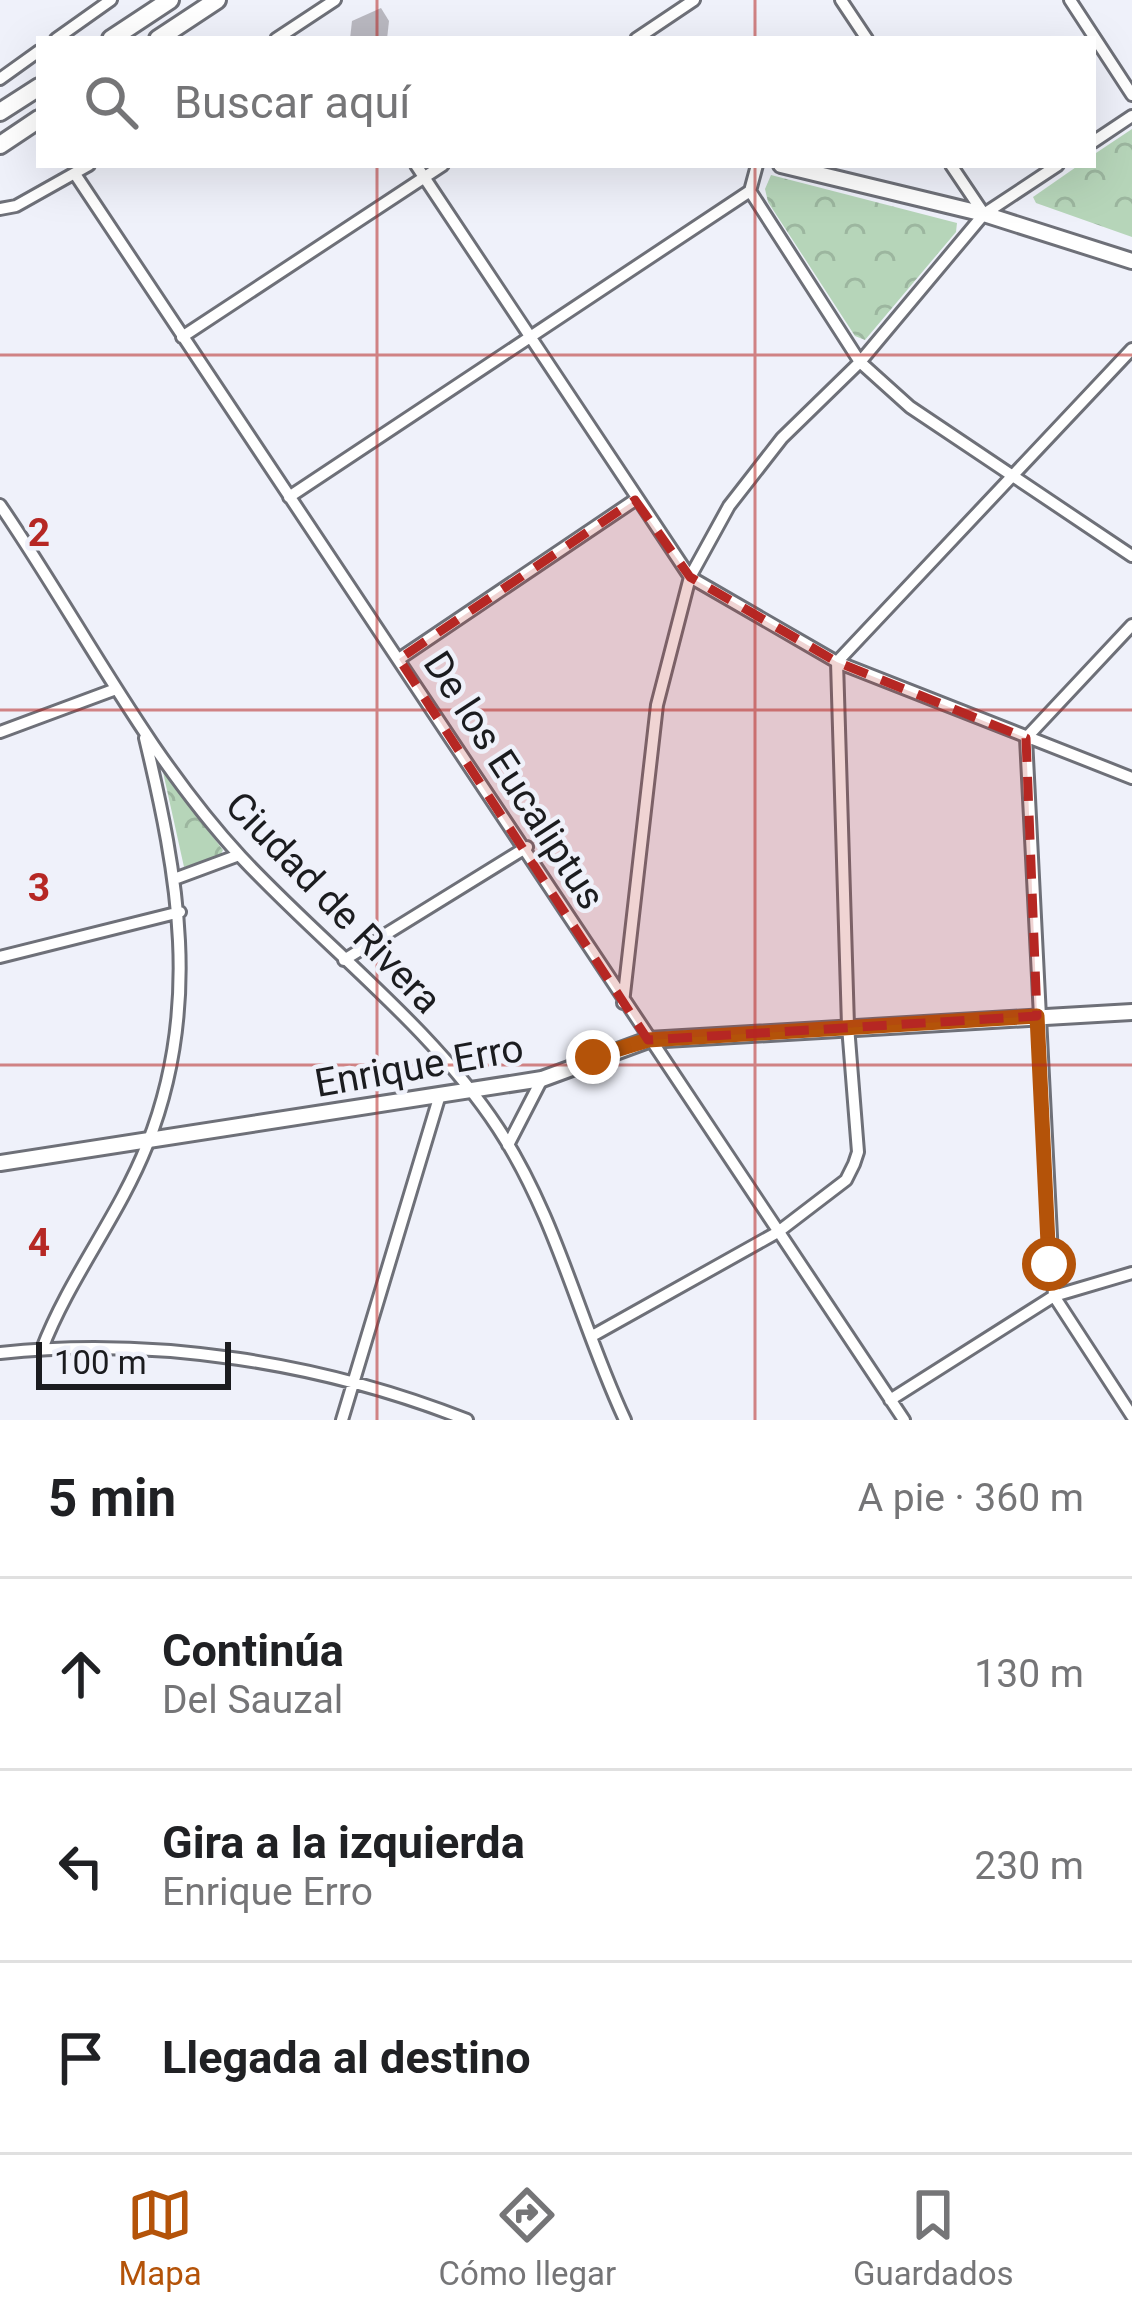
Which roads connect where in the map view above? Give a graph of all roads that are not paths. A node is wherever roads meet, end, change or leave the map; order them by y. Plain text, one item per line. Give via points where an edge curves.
1 (111, 0) edge
2 (217, 0) edge
3 (335, 0) edge
4 (694, 0) edge
5 (841, 0) edge
6 (1070, 0) edge
7 (164, 4) edge
8 (60, 36) edge
9 (116, 36) edge
10 (169, 36) edge
11 (281, 36) edge
12 (640, 36) edge
13 (865, 36) edge
14 (1093, 36) edge
15 (1096, 40) edge
16 (36, 53) edge
17 (0, 79) edge
18 (36, 89) edge
19 (1132, 95) edge
20 (0, 112) edge
21 (1132, 116) edge
22 (36, 120) edge
23 (1096, 140) edge
24 (0, 145) edge
25 (84, 168) edge
26 (418, 168) edge
27 (438, 168) edge
28 (756, 168) edge
29 (793, 168) edge
30 (953, 168) edge
31 (1053, 168) edge
32 (75, 174) junction
33 (423, 178) junction
34 (750, 190) junction
35 (0, 209) edge
36 (984, 214) junction
37 (1132, 261) edge
38 (182, 337) junction
39 (530, 340) junction
40 (1132, 349) edge
41 (860, 362) junction
42 (1010, 474) junction
43 (289, 497) junction
44 (635, 500) junction
45 (0, 505) edge
46 (1132, 556) edge
47 (690, 577) junction
48 (1132, 625) edge
49 (399, 659) junction
50 (837, 662) junction
51 (116, 688) junction
52 (0, 732) edge
53 (144, 734) junction
54 (1026, 738) junction
55 (1132, 778) edge
56 (527, 848) junction
57 (239, 855) junction
58 (177, 878) junction
59 (180, 912) junction
60 (0, 957) edge
61 (344, 959) junction
62 (623, 1003) junction
63 (1132, 1012) edge
64 (1037, 1016) junction
65 (848, 1026) junction
66 (648, 1040) junction
67 (542, 1079) junction
68 (471, 1092) junction
69 (439, 1098) junction
70 (149, 1142) junction
71 (508, 1145) junction
72 (0, 1163) edge
73 (778, 1232) junction
74 (1132, 1273) edge
75 (1054, 1296) junction
76 (594, 1335) junction
77 (42, 1349) junction
78 (0, 1354) edge
79 (353, 1384) junction
80 (890, 1400) junction
81 (1132, 1416) edge
82 (342, 1420) edge
83 (467, 1420) edge
84 (625, 1420) edge
85 (904, 1420) edge

1 - 8 street
2 - 10 main road
3 - 11 street
4 - 12 street
5 - 13 street
6 - 14 street
7 - 9 main road
7 - 10 street
15 - 19 street
16 - 17 street
18 - 20 main road
21 - 23 street
22 - 24 main road
25 - 32 street
26 - 33 street
27 - 33 street
28 - 34 street
29 - 36 street
30 - 36 street
31 - 36 street
32 - 35 street
32 - 38 street, De los Eucaliptus
33 - 38 street
33 - 39 street
34 - 39 street
34 - 41 street
36 - 37 street
36 - 41 street
38 - 43 street, De los Eucaliptus
39 - 43 street
39 - 44 street
40 - 42 street
41 - 42 street via 910,407
41 - 47 street via 782,438 729,506
42 - 46 street
42 - 50 street
43 - 49 street, De los Eucaliptus
44 - 47 street
44 - 49 street
45 - 51 street, Ciudad de Rivera
47 - 50 street
47 - 62 street via 657,705
48 - 54 street
49 - 56 street, De los Eucaliptus
50 - 54 street
50 - 65 street
51 - 52 street
51 - 53 street, Ciudad de Rivera
53 - 57 street, Ciudad de Rivera
53 - 58 street
54 - 55 street
54 - 64 street
56 - 61 street
56 - 62 street, De los Eucaliptus
57 - 58 street
57 - 61 street, Ciudad de Rivera
58 - 59 street
59 - 60 street
59 - 70 street via 175,1015
61 - 68 street, Ciudad de Rivera
62 - 66 street, De los Eucaliptus
63 - 64 street, Enrique Erro
64 - 65 street, Enrique Erro
64 - 75 street
65 - 66 street, Enrique Erro
65 - 73 street via 854,1165
66 - 67 street, Enrique Erro
66 - 73 street, De los Eucaliptus
67 - 68 street, Enrique Erro
67 - 71 street
68 - 69 street, Enrique Erro
68 - 71 street, Ciudad de Rivera
69 - 70 street, Enrique Erro
69 - 79 street
70 - 72 street, Enrique Erro
70 - 77 street
71 - 76 street, Ciudad de Rivera
73 - 76 street
73 - 80 street, De los Eucaliptus
74 - 75 street
75 - 80 street
75 - 81 street
76 - 84 street, Ciudad de Rivera
77 - 78 street
77 - 79 street via 214,1357
79 - 82 street
79 - 83 street
80 - 85 street, De los Eucaliptus

